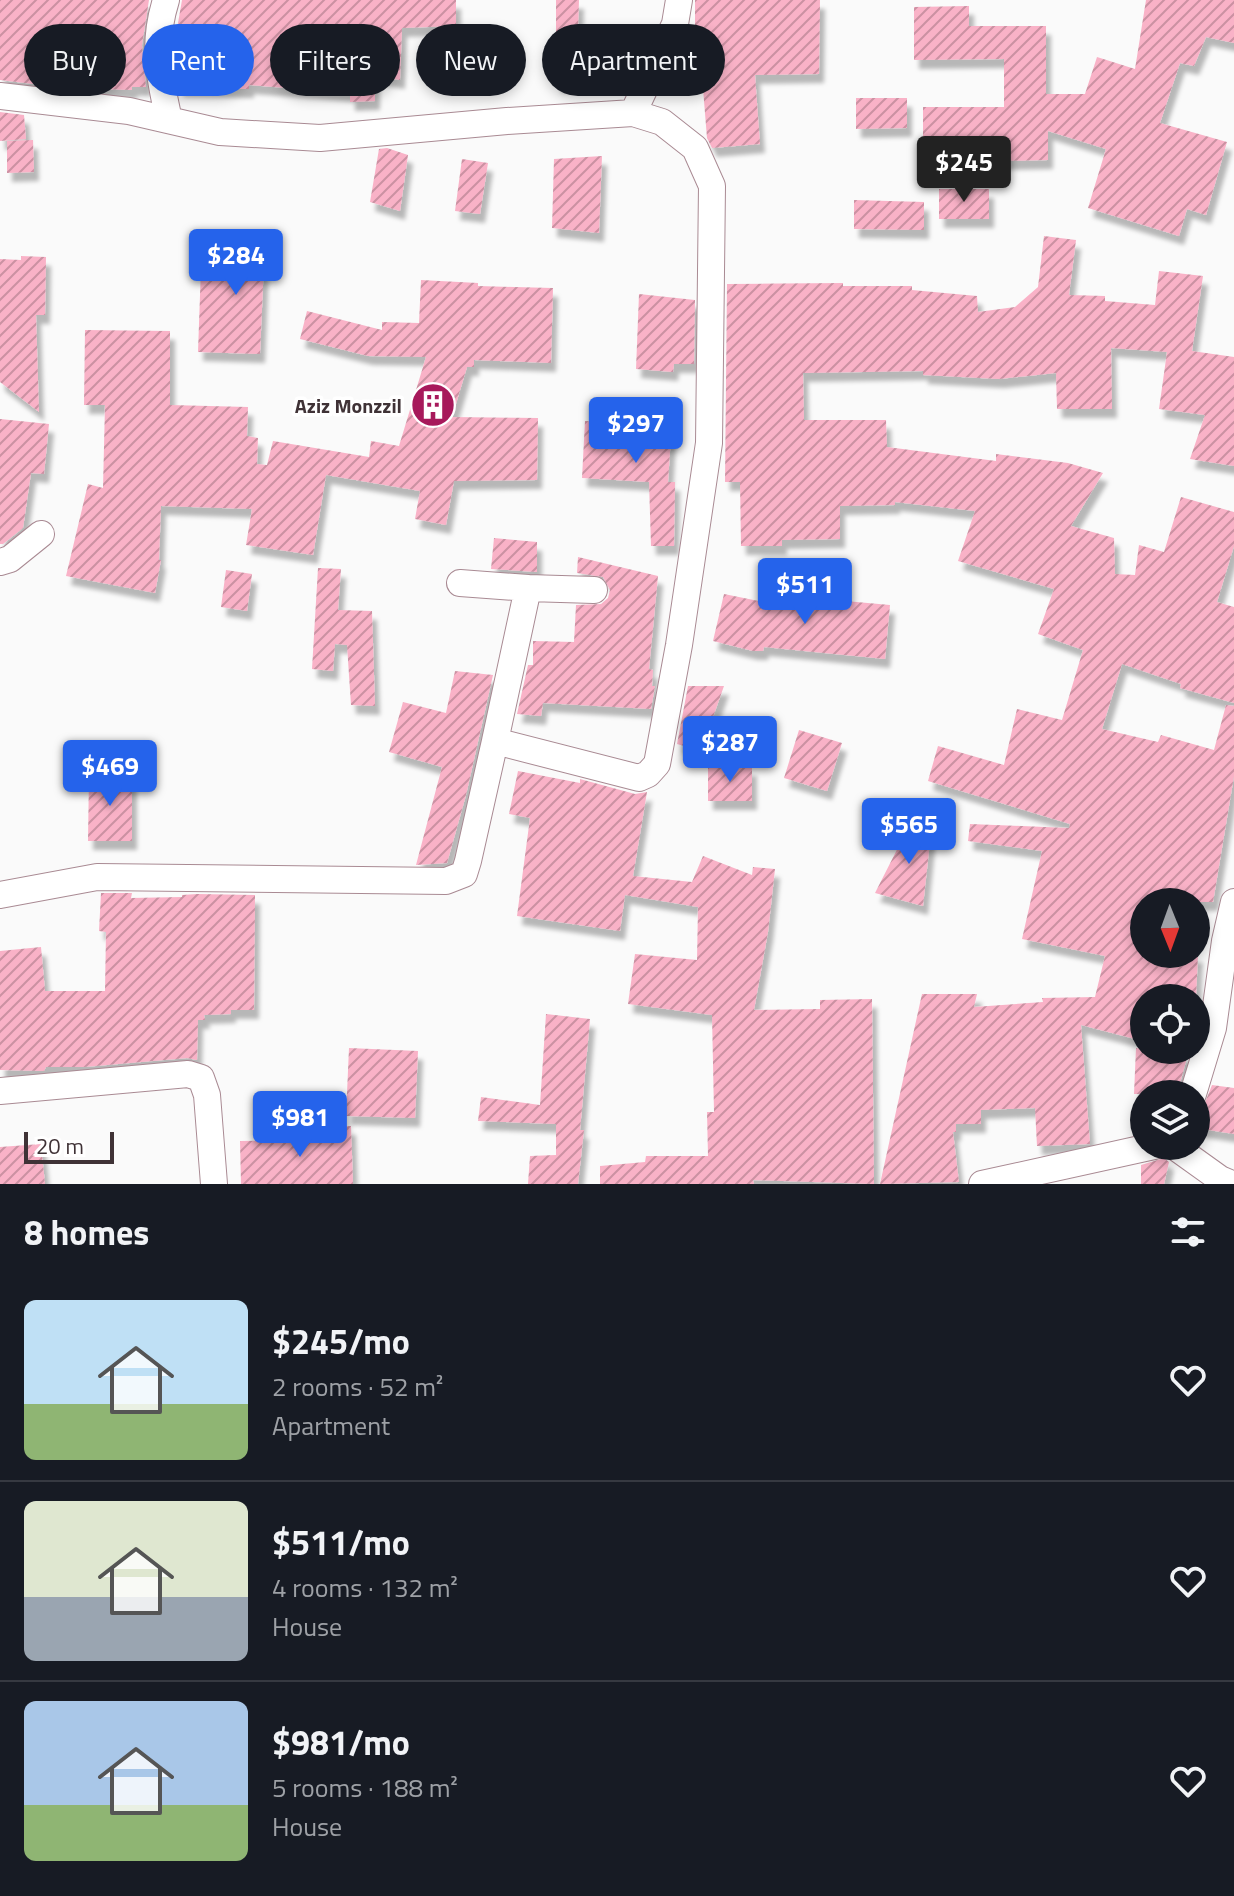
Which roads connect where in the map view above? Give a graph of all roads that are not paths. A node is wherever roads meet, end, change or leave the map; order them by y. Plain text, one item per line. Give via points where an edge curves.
1 (166, 0) edge
2 (679, 0) edge
3 (0, 96) edge
4 (633, 113) junction
5 (169, 120) junction
6 (41, 534) dead end
7 (0, 562) edge
8 (460, 583) dead end
9 (528, 588) junction
10 (594, 590) dead end
11 (495, 741) junction
12 (0, 895) edge
13 (1234, 902) edge
14 (1197, 1080) edge
15 (0, 1091) edge
16 (1130, 1151) edge
17 (1194, 1160) edge
18 (214, 1184) edge
19 (982, 1184) edge
20 (1232, 1184) edge

1 - 5 street via 156,66
2 - 4 street via 675,24
3 - 5 street
4 - 5 street via 320,138 220,132
4 - 11 street via 662,122 695,148 712,186 709,443 657,764 639,778
6 - 7 street
8 - 9 street
9 - 10 street
9 - 11 street
11 - 12 street via 464,874 446,881 97,877
13 - 14 street via 1213,1028
15 - 18 street via 188,1074 201,1078
16 - 19 street
17 - 20 street

